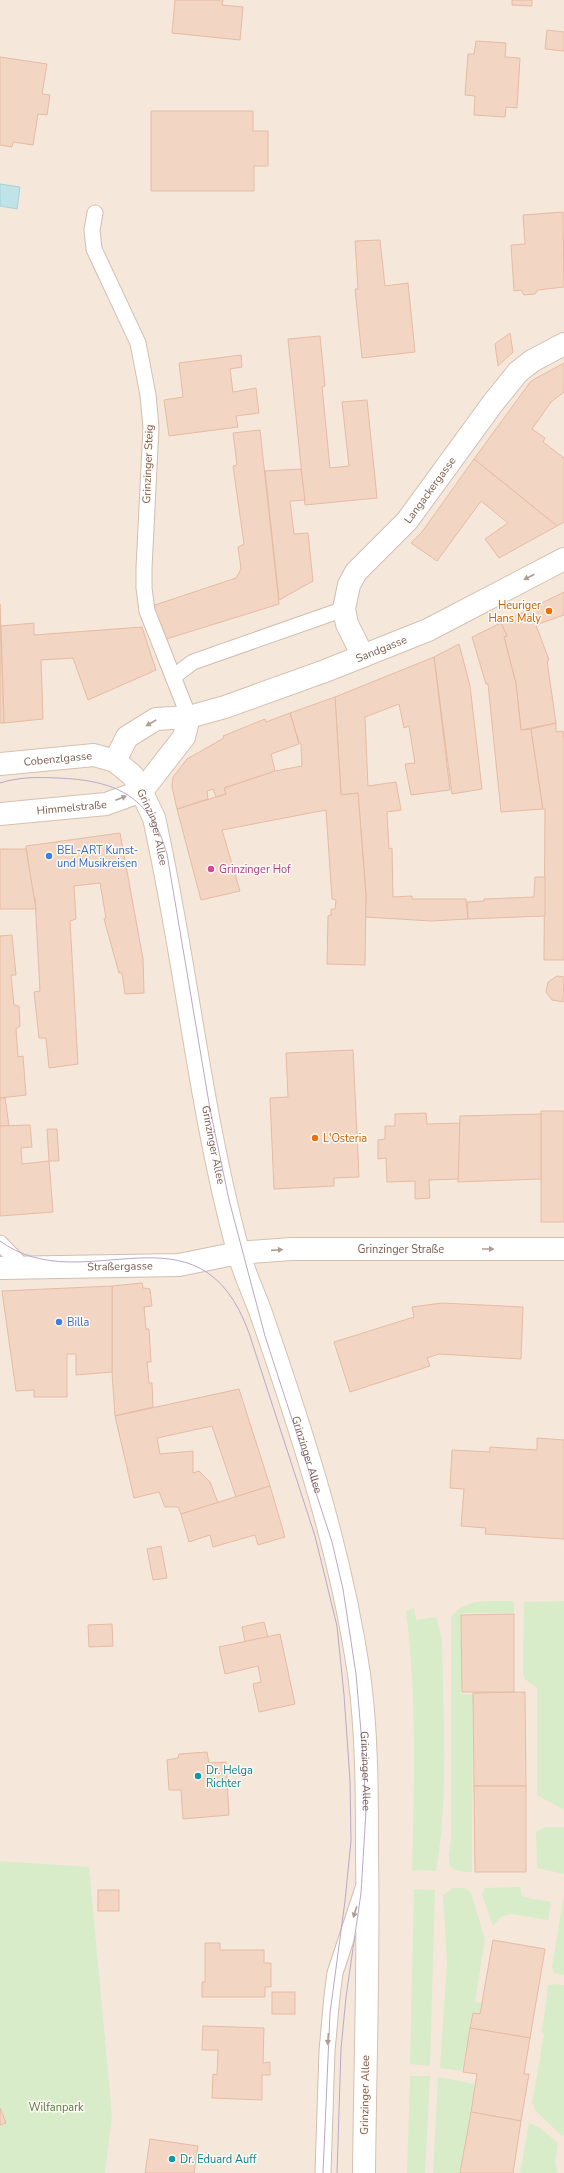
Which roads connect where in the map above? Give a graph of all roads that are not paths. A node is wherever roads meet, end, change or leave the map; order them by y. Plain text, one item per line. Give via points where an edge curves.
1 (95, 212) dead end
2 (564, 344) edge
3 (564, 559) edge
4 (344, 609) junction
5 (363, 656) junction
6 (173, 677) junction
7 (189, 717) junction
8 (115, 761) junction
9 (0, 764) edge
10 (142, 791) junction
11 (0, 814) edge
12 (0, 1243) edge
13 (564, 1249) edge
14 (238, 1253) junction
15 (0, 1268) edge
16 (24, 1268) junction
17 (368, 1876) junction
18 (323, 2173) edge
19 (364, 2173) edge

1 - 6 lane, Grinzinger Steig via 92,230 94,248 138,343 144,368 151,427 144,588 147,611
2 - 4 street, Langackergasse via 532,361 508,384 407,521 356,572 349,585
3 -> 5 street, Sandgasse via 428,630
4 - 5 street, Langackergasse
4 - 6 lane via 194,662
5 - 7 street, Sandgasse via 225,707
6 - 7 lane, Grinzinger Steig
7 -> 8 street, Sandgasse via 156,719 128,737
7 - 10 street via 184,736
8 - 9 street, Cobenzlgasse via 94,755
8 - 10 street, Grinzinger Allee via 132,775
11 -> 10 street, Himmelstraße via 106,804
10 - 14 street, Grinzinger Allee via 155,823 214,1156
12 - 16 lane
14 -> 13 street, Grinzinger Straße via 291,1249
14 - 16 street, Straßergasse via 179,1265
14 - 17 street, Grinzinger Allee via 263,1318 331,1532 347,1602 359,1676 366,1745
15 - 16 street, Straßergasse
17 -> 18 lane via 335,1973 327,2051
17 - 19 street, Grinzinger Allee

